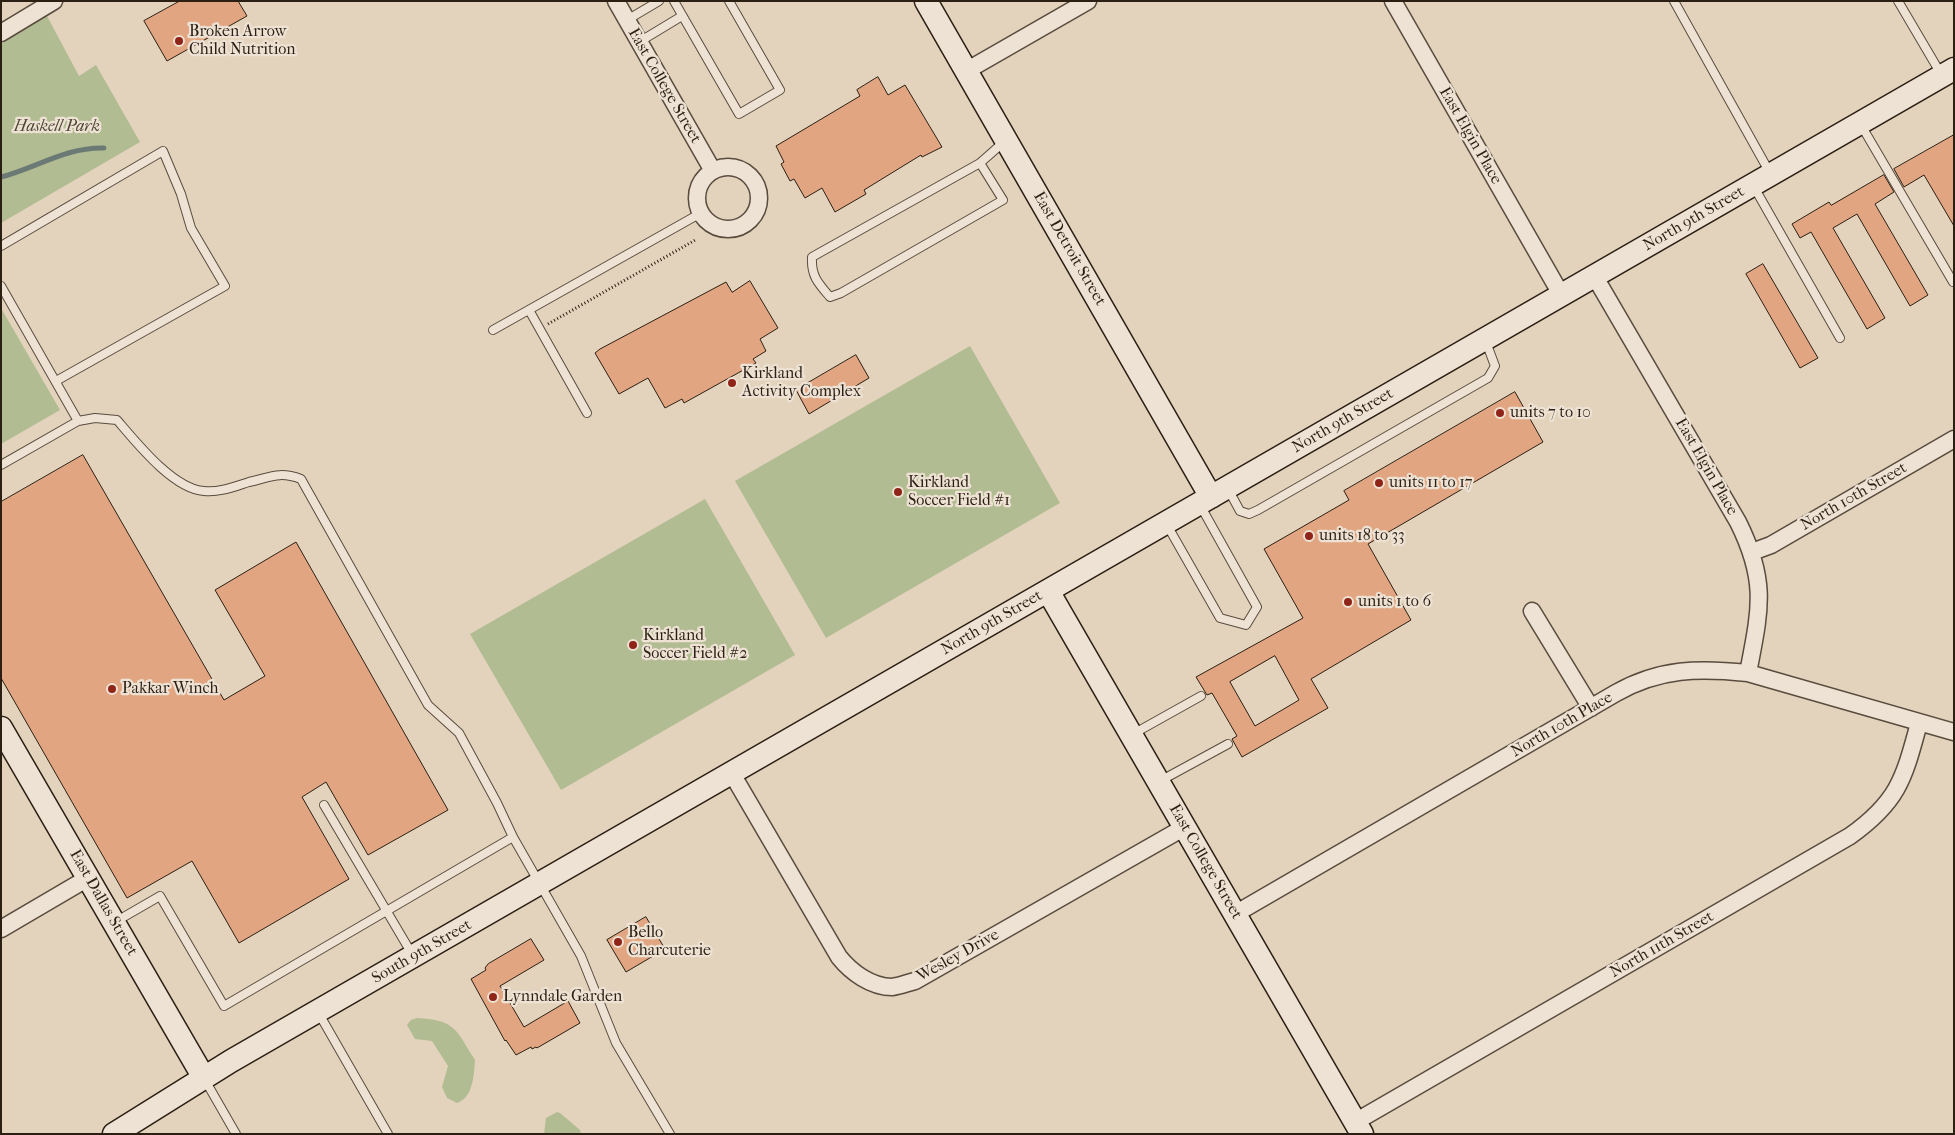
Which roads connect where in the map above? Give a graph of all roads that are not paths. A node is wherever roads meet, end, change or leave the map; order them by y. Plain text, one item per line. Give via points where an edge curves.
1 (54, 1) edge
2 (616, 1) edge
3 (659, 1) edge
4 (674, 1) edge
5 (729, 1) edge
6 (926, 1) edge
7 (1088, 1) edge
8 (1393, 1) edge
9 (1674, 1) edge
10 (1898, 1) edge
11 (682, 16) junction
12 (627, 20) junction
13 (1, 33) edge
14 (639, 42) junction
15 (966, 71) junction
16 (1948, 72) edge
17 (1860, 123) junction
18 (1006, 140) junction
19 (980, 163) junction
20 (713, 170) junction
21 (1762, 180) junction
22 (701, 213) junction
23 (1, 246) edge
24 (1595, 277) junction
25 (1953, 282) edge
26 (1, 286) edge
27 (1562, 296) junction
28 (529, 310) junction
29 (493, 330) dead end
30 (1840, 338) dead end
31 (1485, 340) junction
32 (56, 381) junction
33 (587, 413) dead end
34 (78, 421) junction
35 (1954, 439) edge
36 (1, 465) edge
37 (1212, 496) junction
38 (1166, 523) junction
39 (1752, 552) junction
40 (1048, 591) junction
41 (1532, 611) dead end
42 (1748, 673) junction
43 (1201, 696) dead end
44 (1591, 708) junction
45 (1919, 723) junction
46 (1, 728) edge
47 (1954, 732) edge
48 (1131, 735) junction
49 (1228, 744) dead end
50 (732, 772) junction
51 (1158, 782) junction
52 (324, 806) dead end
53 (1185, 827) junction
54 (513, 837) junction
55 (88, 878) junction
56 (540, 884) junction
57 (387, 910) junction
58 (1234, 914) junction
59 (114, 923) junction
60 (1, 930) edge
61 (413, 956) junction
62 (318, 1012) junction
63 (204, 1078) junction
64 (1359, 1128) edge
65 (114, 1134) edge
66 (236, 1134) edge
67 (388, 1134) edge
68 (670, 1134) edge

1 - 13 street
2 - 12 street, East College Street
3 - 12 lane
4 - 11 lane
5 - 11 lane via 780,90 739,114
6 - 15 main road, East Detroit Street
7 - 15 street
8 - 27 street, East Elgin Place
9 - 21 lane
10 - 16 lane
11 - 14 lane
12 - 14 street, East College Street
14 - 20 street, East College Street
15 - 18 main road, East Detroit Street
16 - 17 main road, North 9th Street
17 - 21 main road, North 9th Street
17 - 25 lane
18 - 19 lane
18 - 37 main road, East Detroit Street
19 - 19 lane via 812,257 812,270 821,287 830,297 841,293 1003,200
20 - 22 street via 700,184 697,193
20 - 22 street via 724,167 745,172 757,188 757,210 751,219 733,229 714,226
21 - 24 main road, North 9th Street
21 - 30 lane
22 - 28 lane
23 - 32 lane via 163,150 191,228 225,286
24 - 27 main road, North 9th Street
24 - 39 street, East Elgin Place via 1738,522
26 - 32 lane
27 - 31 main road, North 9th Street
28 - 29 lane
28 - 33 lane
31 - 37 main road, North 9th Street
31 - 37 lane via 1495,366 1488,378 1258,510 1249,514
32 - 34 lane
34 - 36 lane
34 - 54 lane via 95,418 117,420 169,474 187,486 204,491 229,488 276,474 301,479 428,705 459,733
35 - 39 street, North 10th Street via 1771,545
37 - 38 main road, North 9th Street
37 - 38 lane via 1256,607 1246,625 1220,618
38 - 40 main road, North 9th Street
39 - 42 street, East Elgin Place via 1760,600
40 - 48 main road, East College Street
40 - 50 main road, North 9th Street
41 - 44 street
42 - 44 street, North 10th Place via 1702,670 1665,673 1630,685
42 - 45 street, North 10th Place
43 - 48 lane
44 - 58 street, North 10th Place
45 - 47 street, North 10th Place
45 - 64 street, North 11th Street via 1906,770 1897,789 1879,813 1850,836
46 - 55 main road, East Dallas Street
48 - 51 main road, East College Street
49 - 51 lane
50 - 53 street, Wesley Drive via 839,957 846,966 868,980 890,987 915,981
50 - 56 main road, South 9th Street
51 - 53 main road, East College Street
52 - 57 lane
53 - 58 main road, East College Street
54 - 56 lane
54 - 57 lane
55 - 59 main road, East Dallas Street
55 - 60 street
56 - 61 main road, South 9th Street
56 - 68 lane via 581,956 616,1043
57 - 59 lane via 224,1006 160,896
57 - 61 lane
58 - 64 main road, East College Street
59 - 63 main road, East Dallas Street
61 - 62 main road, South 9th Street
62 - 63 main road, South 9th Street
62 - 67 lane
63 - 65 main road, South 9th Street
63 - 66 lane

